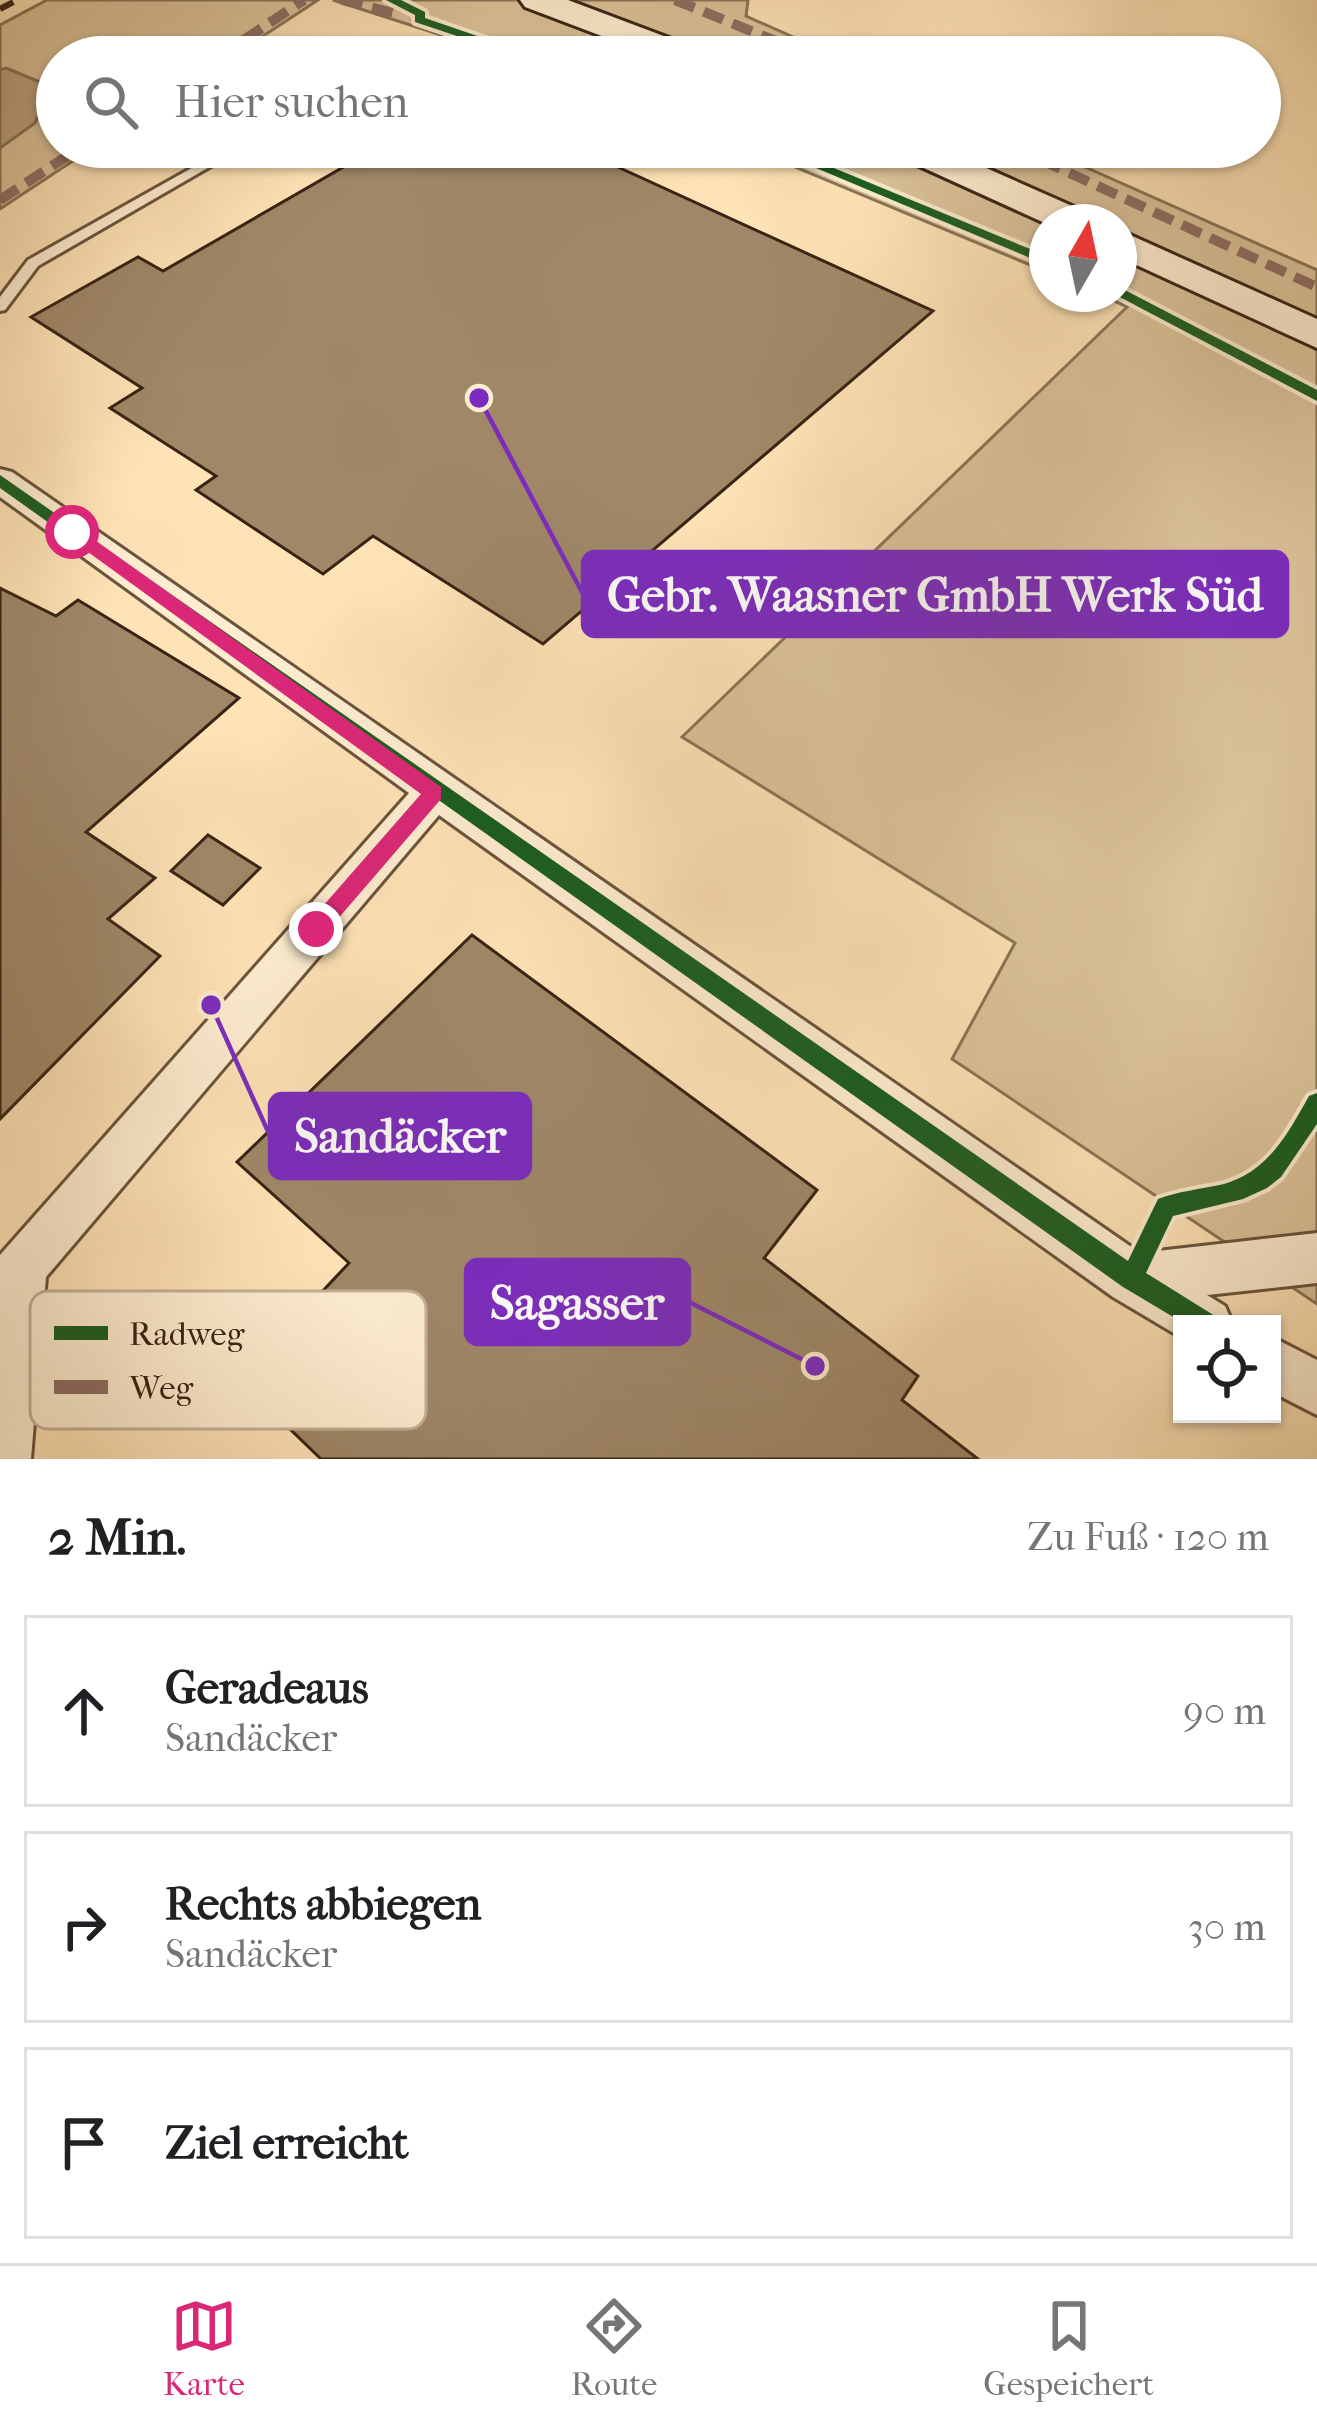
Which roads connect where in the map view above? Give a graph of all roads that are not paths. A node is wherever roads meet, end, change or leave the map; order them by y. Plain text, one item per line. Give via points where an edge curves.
1 (537, 0) edge
2 (633, 36) edge
3 (201, 168) edge
4 (955, 168) edge
5 (1036, 204) edge
6 (1137, 250) edge
7 (0, 307) edge
8 (1317, 335) edge
9 (0, 480) edge
10 (434, 793) junction
11 (1317, 1258) edge
12 (1131, 1279) junction
13 (11, 1281) edge
14 (1192, 1315) edge
15 (1281, 1368) edge
16 (1317, 1389) edge
17 (4, 1459) edge

1 - 2 main road
3 - 7 lane via 34,263
4 - 5 main road
6 - 8 main road
9 - 10 street
10 - 12 street
10 - 13 street
11 - 12 street
12 - 14 street
13 - 17 street
15 - 16 street

